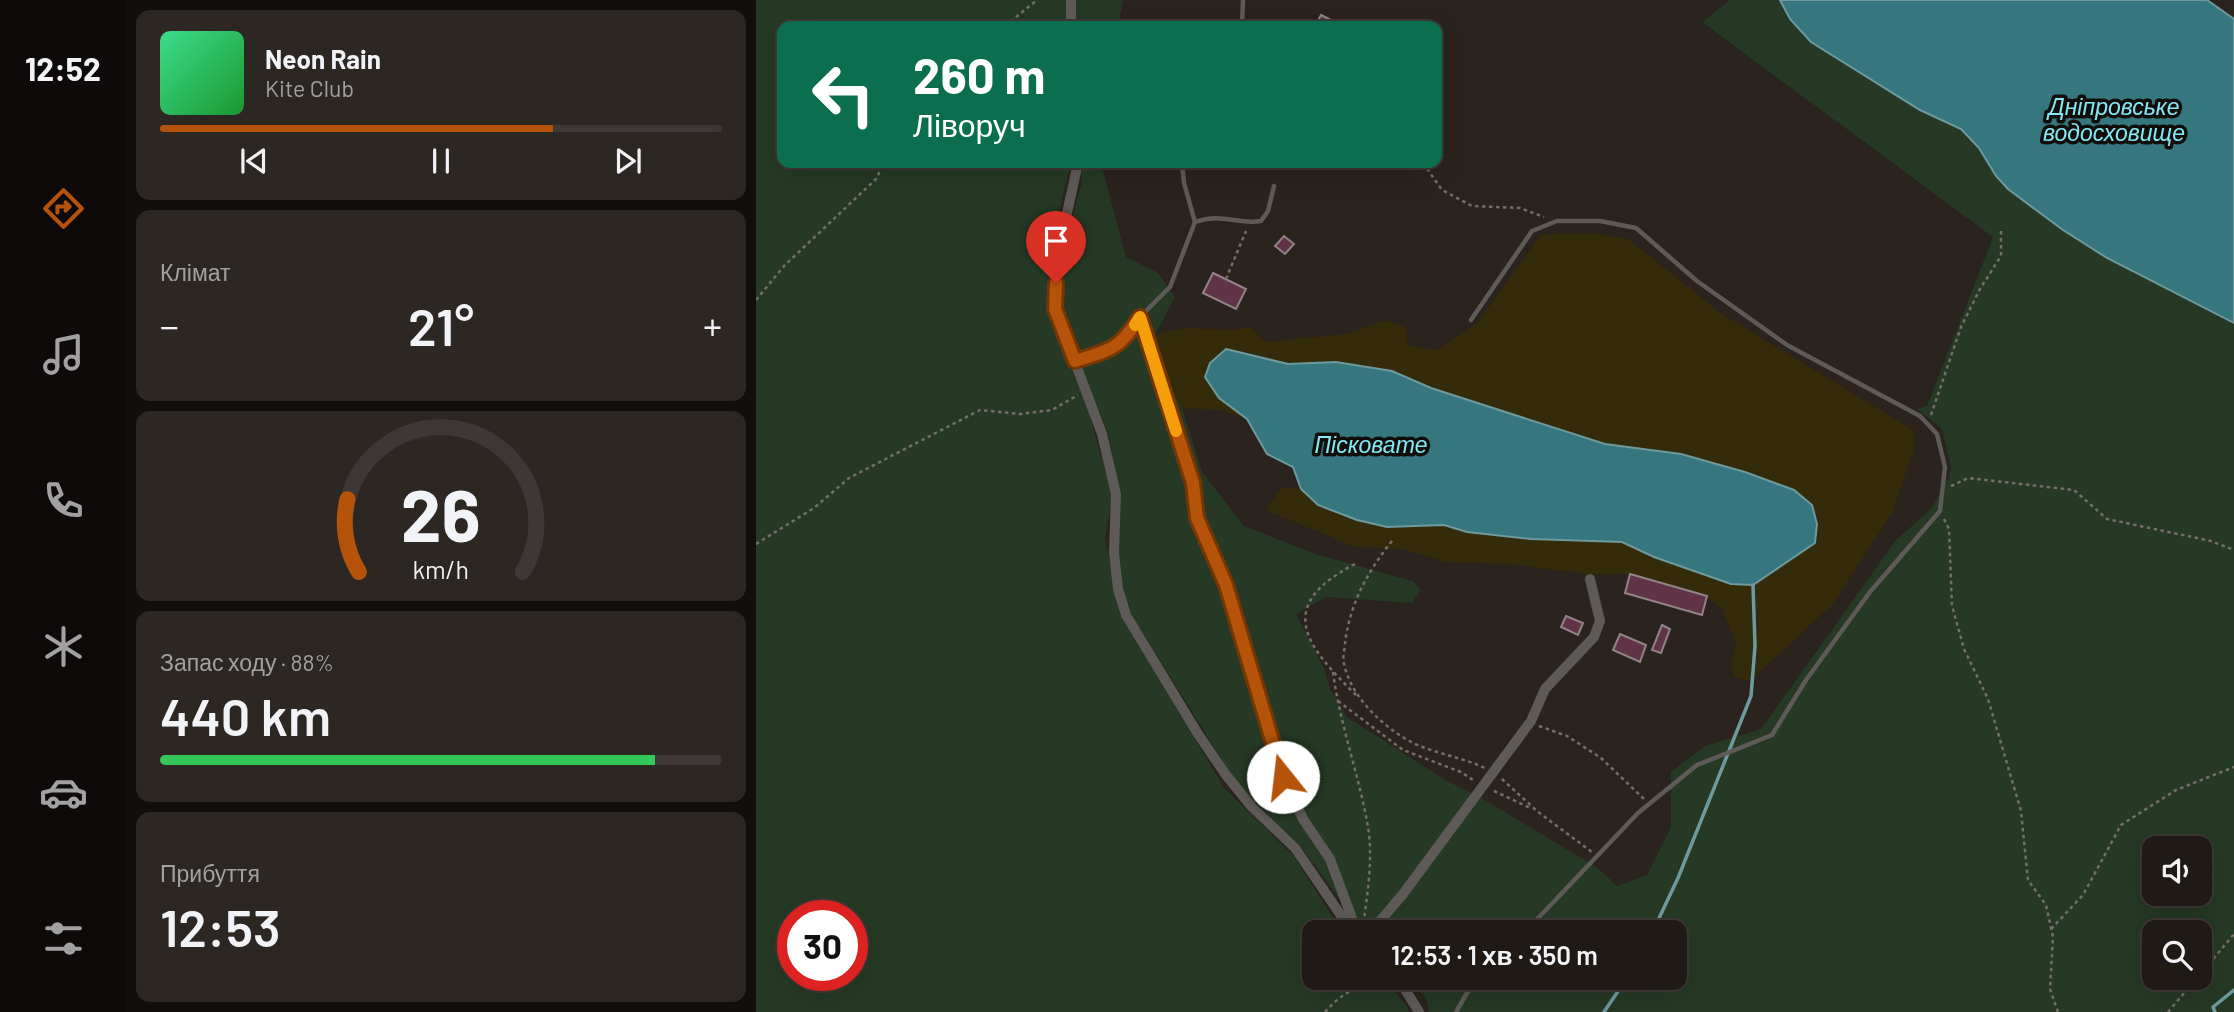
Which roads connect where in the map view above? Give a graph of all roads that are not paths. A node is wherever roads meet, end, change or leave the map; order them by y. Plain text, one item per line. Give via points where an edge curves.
1 (1071, 0) edge
2 (1243, 0) edge
3 (1071, 21) edge
4 (1242, 21) edge
5 (1077, 168) edge
6 (1182, 168) edge
7 (1274, 186) dead end
8 (1195, 222) junction
9 (1140, 317) junction
10 (1471, 320) dead end
11 (1075, 361) junction
12 (1590, 579) dead end
13 (1346, 920) edge
14 (1351, 920) edge
15 (1381, 920) edge
16 (1536, 920) edge
17 (1406, 990) edge
18 (1470, 990) edge
19 (1419, 1012) edge
20 (1456, 1012) edge

1 - 3 street
2 - 4 lane
5 - 11 street via 1060,245 1055,309
6 - 8 lane
7 - 8 lane via 1261,221 1210,216
8 - 9 lane via 1170,288
9 - 11 lane via 1110,351
9 - 14 street via 1193,483 1197,518 1219,565 1283,777 1303,819 1330,859
10 - 16 lane via 1532,231 1558,221 1600,221 1636,228 1697,281 1787,345 1920,416 1937,434 1945,467 1940,511 1870,592 1772,735 1697,765 1649,804
11 - 13 street via 1102,434 1116,494 1114,553 1126,615 1226,775 1295,848
12 - 15 street via 1600,621 1594,637 1545,689 1531,721
17 - 19 street
18 - 20 lane

